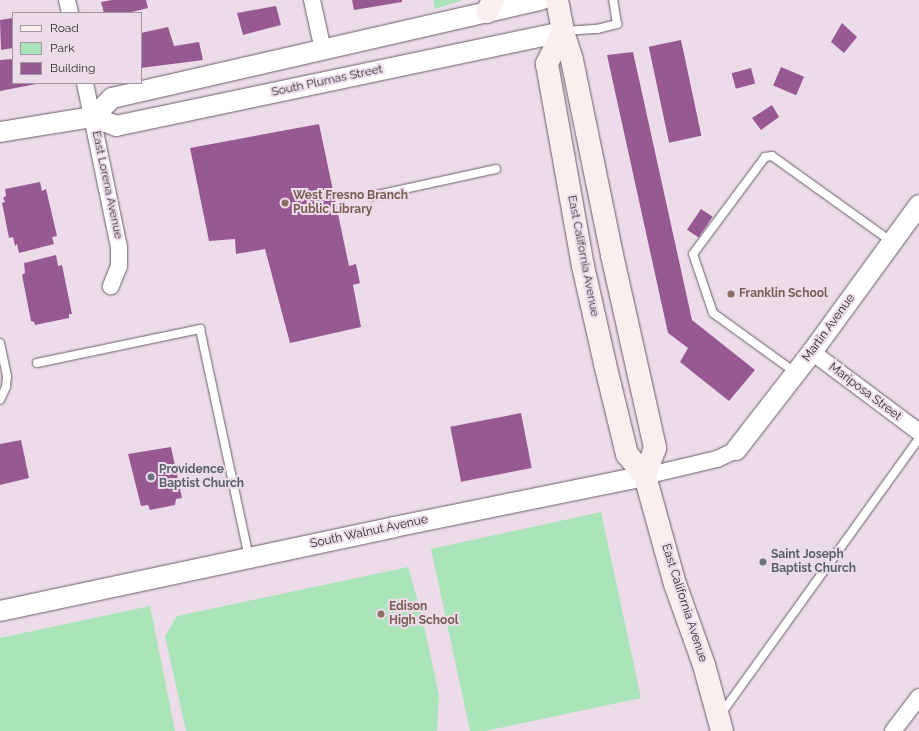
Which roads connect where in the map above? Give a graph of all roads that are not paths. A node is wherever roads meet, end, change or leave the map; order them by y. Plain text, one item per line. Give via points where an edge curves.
1 (67, 0) edge
2 (312, 0) edge
3 (541, 0) edge
4 (557, 0) edge
5 (613, 0) edge
6 (490, 6) edge
7 (70, 12) edge
8 (563, 32) junction
9 (323, 50) junction
10 (85, 84) edge
11 (93, 117) junction
12 (0, 132) edge
13 (496, 169) dead end
14 (372, 196) dead end
15 (919, 205) edge
16 (892, 242) junction
17 (111, 286) dead end
18 (0, 343) edge
19 (812, 352) junction
20 (37, 363) dead end
21 (796, 373) junction
22 (0, 400) edge
23 (919, 432) edge
24 (919, 438) edge
25 (736, 450) joint
26 (645, 476) junction
27 (249, 558) junction
28 (0, 611) edge
29 (919, 697) edge
30 (720, 724) edge
31 (893, 731) edge

1 - 7 street
2 - 9 street
3 - 6 street
4 - 8 main road
5 - 8 lane via 617,24 597,29
6 - 9 street
8 - 11 street, South Plumas Street via 116,126
8 - 26 main road via 573,62 655,448
8 - 26 main road, East California Avenue via 546,64 580,250 627,454
9 - 11 street via 112,98
10 - 11 street, East Lorena Avenue
11 - 12 street
11 - 17 street, East Lorena Avenue via 119,247 119,266
13 - 14 lane
15 - 16 street, Martin Avenue
16 - 19 street, Martin Avenue
16 - 21 lane via 772,156 765,157 693,254 713,314
18 - 22 lane via 7,376 6,387
19 - 21 street, Martin Avenue
19 - 23 street, Mariposa Street
20 - 27 lane via 200,328
21 - 25 street, Martin Avenue
24 - 30 lane
25 - 26 street, South Walnut Avenue via 717,459
26 - 27 street, South Walnut Avenue
26 - 30 main road, East California Avenue via 675,584 704,665
27 - 28 street, South Walnut Avenue
29 - 31 street

